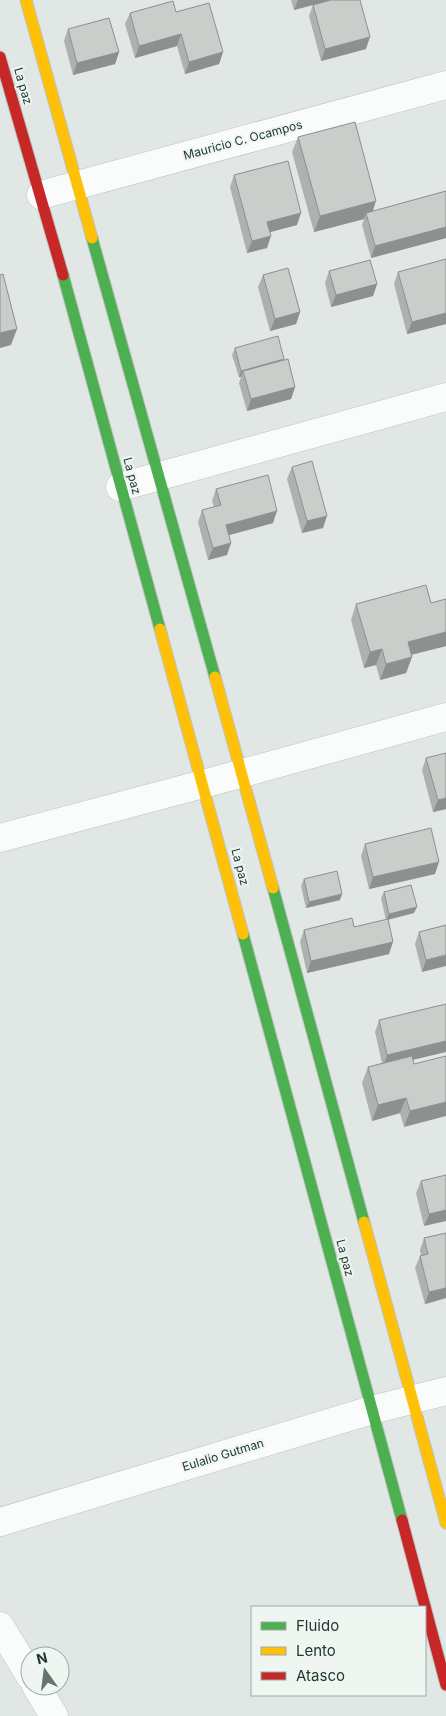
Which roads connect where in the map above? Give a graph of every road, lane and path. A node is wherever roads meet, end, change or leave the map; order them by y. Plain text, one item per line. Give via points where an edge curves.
1 (26, 0) edge
2 (0, 57) edge
3 (446, 85) edge
4 (77, 185) junction
5 (41, 195) junction
6 (446, 397) edge
7 (159, 476) junction
8 (120, 487) junction
9 (446, 717) edge
10 (241, 774) junction
11 (203, 784) junction
12 (0, 838) edge
13 (446, 1392) edge
14 (412, 1400) junction
15 (372, 1410) junction
16 (0, 1522) edge
17 (446, 1523) edge
18 (425, 1606) edge
19 (426, 1611) edge
20 (0, 1626) edge
21 (20, 1659) edge
22 (446, 1686) edge
23 (42, 1696) edge
24 (54, 1716) edge

1 - 4 street, La paz
2 - 5 street, La paz
3 - 4 street, Mauricio C. Ocampos
4 - 5 street, Mauricio C. Ocampos
4 - 7 street, La paz
5 - 8 street, La paz
6 - 7 street
7 - 8 street
7 - 10 street, La paz
8 - 11 street, La paz
9 - 10 street
10 - 11 street
10 - 14 street, La paz
11 - 12 street
11 - 15 street, La paz
13 - 14 street, Eulalio Gutman
14 - 15 street, Eulalio Gutman
14 - 17 street, La paz
15 - 16 street, Eulalio Gutman
15 - 18 street, La paz
19 - 22 street, La paz
20 - 21 street
23 - 24 street

